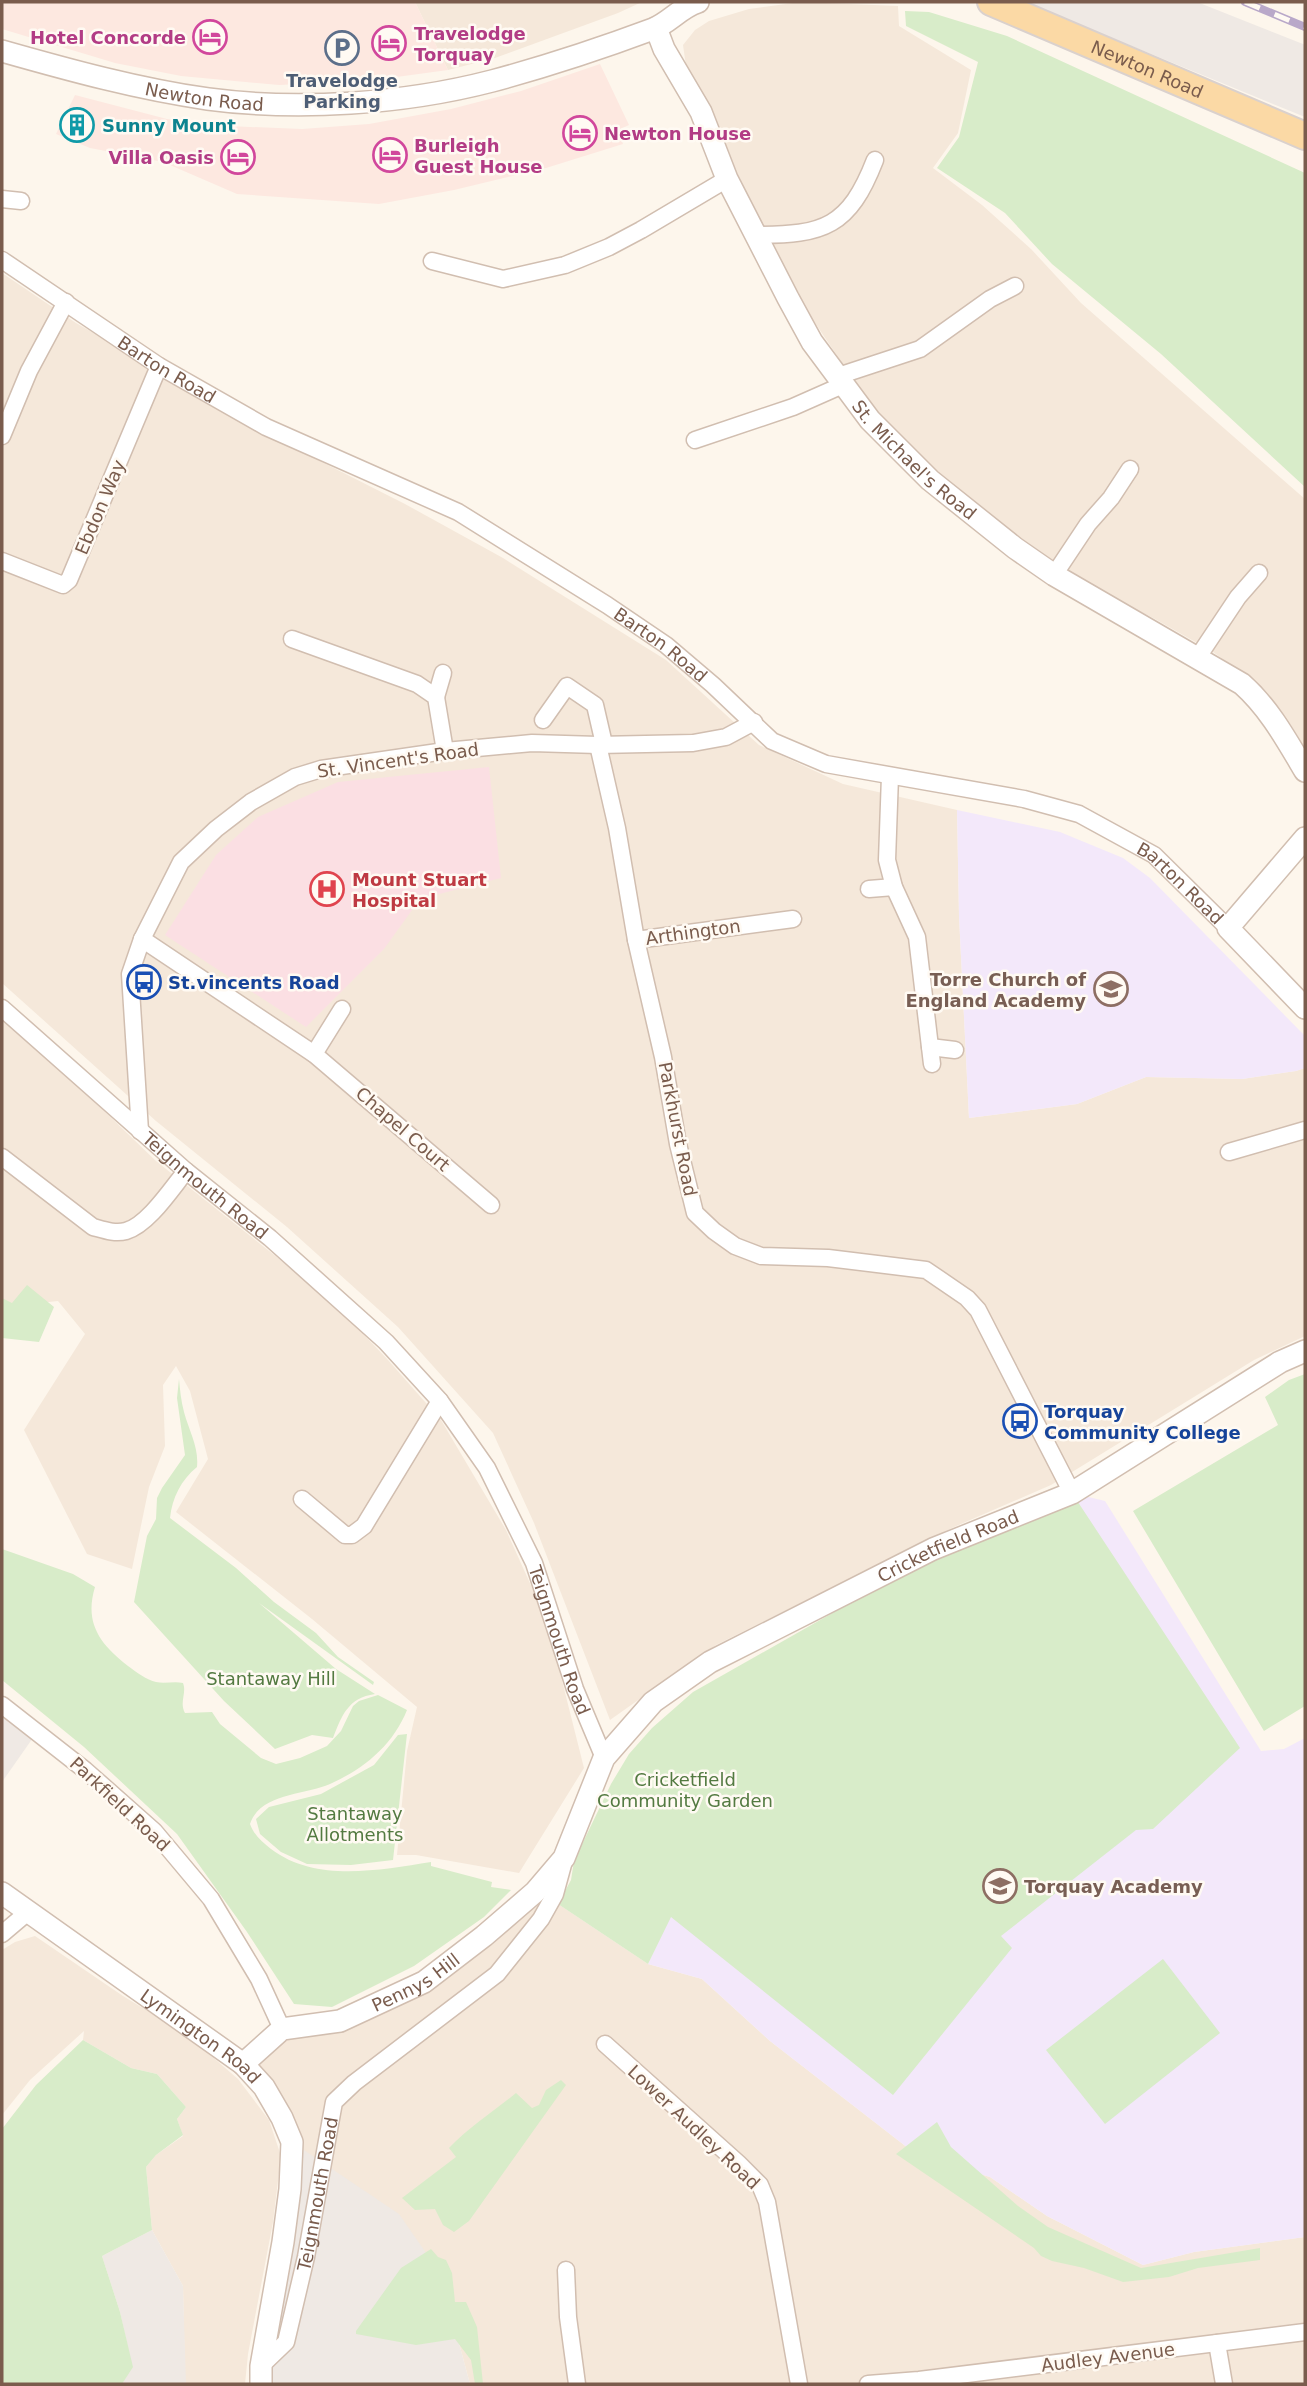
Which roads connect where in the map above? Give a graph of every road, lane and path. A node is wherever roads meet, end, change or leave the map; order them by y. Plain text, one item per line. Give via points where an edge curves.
1 (698, 2) edge
2 (990, 2) edge
3 (663, 10) edge
4 (2, 51) edge
5 (1305, 136) edge
6 (876, 160) dead end
7 (727, 178) junction
8 (2, 199) edge
9 (21, 201) dead end
10 (756, 235) junction
11 (2, 260) edge
12 (432, 261) dead end
13 (1015, 286) dead end
14 (66, 302) junction
15 (159, 366) junction
16 (842, 380) junction
17 (2, 436) edge
18 (695, 440) dead end
19 (1130, 469) dead end
20 (2, 561) edge
21 (1259, 573) dead end
22 (1054, 575) junction
23 (292, 639) dead end
24 (1198, 657) junction
25 (443, 673) dead end
26 (436, 697) junction
27 (543, 720) dead end
28 (754, 722) junction
29 (601, 744) junction
30 (445, 751) junction
31 (1305, 771) edge
32 (890, 776) junction
33 (1305, 838) edge
34 (894, 887) junction
35 (869, 889) dead end
36 (793, 919) dead end
37 (1228, 928) junction
38 (142, 940) junction
39 (636, 940) junction
40 (1305, 1007) edge
41 (2, 1009) edge
42 (342, 1009) dead end
43 (930, 1047) junction
44 (955, 1051) dead end
45 (314, 1054) junction
46 (932, 1064) dead end
47 (1305, 1130) edge
48 (140, 1131) junction
49 (1229, 1152) dead end
50 (2, 1157) edge
51 (186, 1171) junction
52 (491, 1205) dead end
53 (1305, 1351) edge
54 (440, 1401) junction
55 (1072, 1493) junction
56 (302, 1499) dead end
57 (2, 1705) edge
58 (604, 1758) junction
59 (564, 1858) junction
60 (2, 1893) edge
61 (28, 1912) junction
62 (2, 1934) edge
63 (282, 2029) junction
64 (605, 2044) dead end
65 (243, 2064) junction
66 (282, 2242) joint
67 (566, 2270) dead end
68 (1305, 2332) edge
69 (1217, 2343) junction
70 (261, 2375) edge
71 (577, 2384) edge
72 (799, 2384) edge
73 (868, 2384) edge
74 (1224, 2384) edge

1 - 3 street, Newton Road
2 - 5 main road, Newton Road
3 - 4 street, Newton Road via 491,81 427,94 315,104 208,99 59,68
3 - 7 street, St. Michael's Road via 664,48 701,113
6 - 10 street via 867,181 838,220 820,230 793,235
7 - 10 street, St. Michael's Road
7 - 12 street via 609,247 565,265 503,279
8 - 9 street
10 - 16 street, St. Michael's Road via 812,342
11 - 14 street, Barton Road
13 - 16 street via 920,349
14 - 15 street, Barton Road
14 - 17 street via 29,371
15 - 20 street, Ebdon Way via 69,580 63,585
15 - 28 street, Barton Road via 266,427 458,512 666,645
16 - 18 street via 793,407
16 - 22 street, St. Michael's Road via 870,420 929,480
19 - 22 street
21 - 24 street
22 - 24 street, St. Michael's Road
23 - 26 street via 417,684
24 - 31 street, St. Michael's Road via 1257,697
25 - 26 street
26 - 30 street
27 - 29 street, Parkhurst Road via 567,686 595,705
28 - 29 street, St. Vincent's Road via 726,737 693,743
28 - 32 street, Barton Road via 772,741 827,764
29 - 30 street, St. Vincent's Road via 532,743
29 - 39 street, Parkhurst Road
30 - 38 street, St. Vincent's Road via 321,769 269,790 181,862
32 - 34 street via 887,860
32 - 37 street, Barton Road via 1024,799 1079,814 1154,855
33 - 37 street
34 - 35 street
34 - 43 street via 918,937
36 - 39 street, Arthington via 747,916
37 - 40 street, Barton Road
38 - 45 street, Chapel Court
38 - 48 street, St. Vincent's Road via 130,974
39 - 55 street, Parkhurst Road via 695,1213 735,1246 761,1256 828,1258 926,1270 967,1298 978,1310
41 - 48 street, Teignmouth Road
42 - 45 street
43 - 44 street
43 - 46 street
45 - 52 street, Chapel Court
47 - 49 street
48 - 51 street, Teignmouth Road
50 - 51 street via 93,1227 109,1232 139,1224
51 - 54 street, Teignmouth Road via 270,1238 386,1342
53 - 55 street, Cricketfield Road via 1280,1362
54 - 56 street via 357,1532 345,1535
54 - 58 street, Teignmouth Road via 487,1468 534,1563 575,1689
55 - 58 street, Cricketfield Road via 933,1549 710,1662 653,1702
57 - 63 street, Parkfield Road via 154,1831 211,1899 259,1979
58 - 59 street, Teignmouth Road
59 - 63 street, Pennys Hill via 535,1892 424,1982 340,2021
59 - 70 street, Teignmouth Road via 555,1894 541,1919 498,1974 334,2102 286,2342
60 - 61 street, Lymington Road
61 - 62 street
61 - 65 street, Lymington Road
63 - 65 street
64 - 72 street, Lower Audley Road via 760,2185 767,2202
65 - 66 street, Lymington Road via 264,2087 292,2141
66 - 70 street, Teignmouth Road
67 - 71 street
68 - 69 street, Audley Avenue
69 - 73 street, Audley Avenue
69 - 74 street

